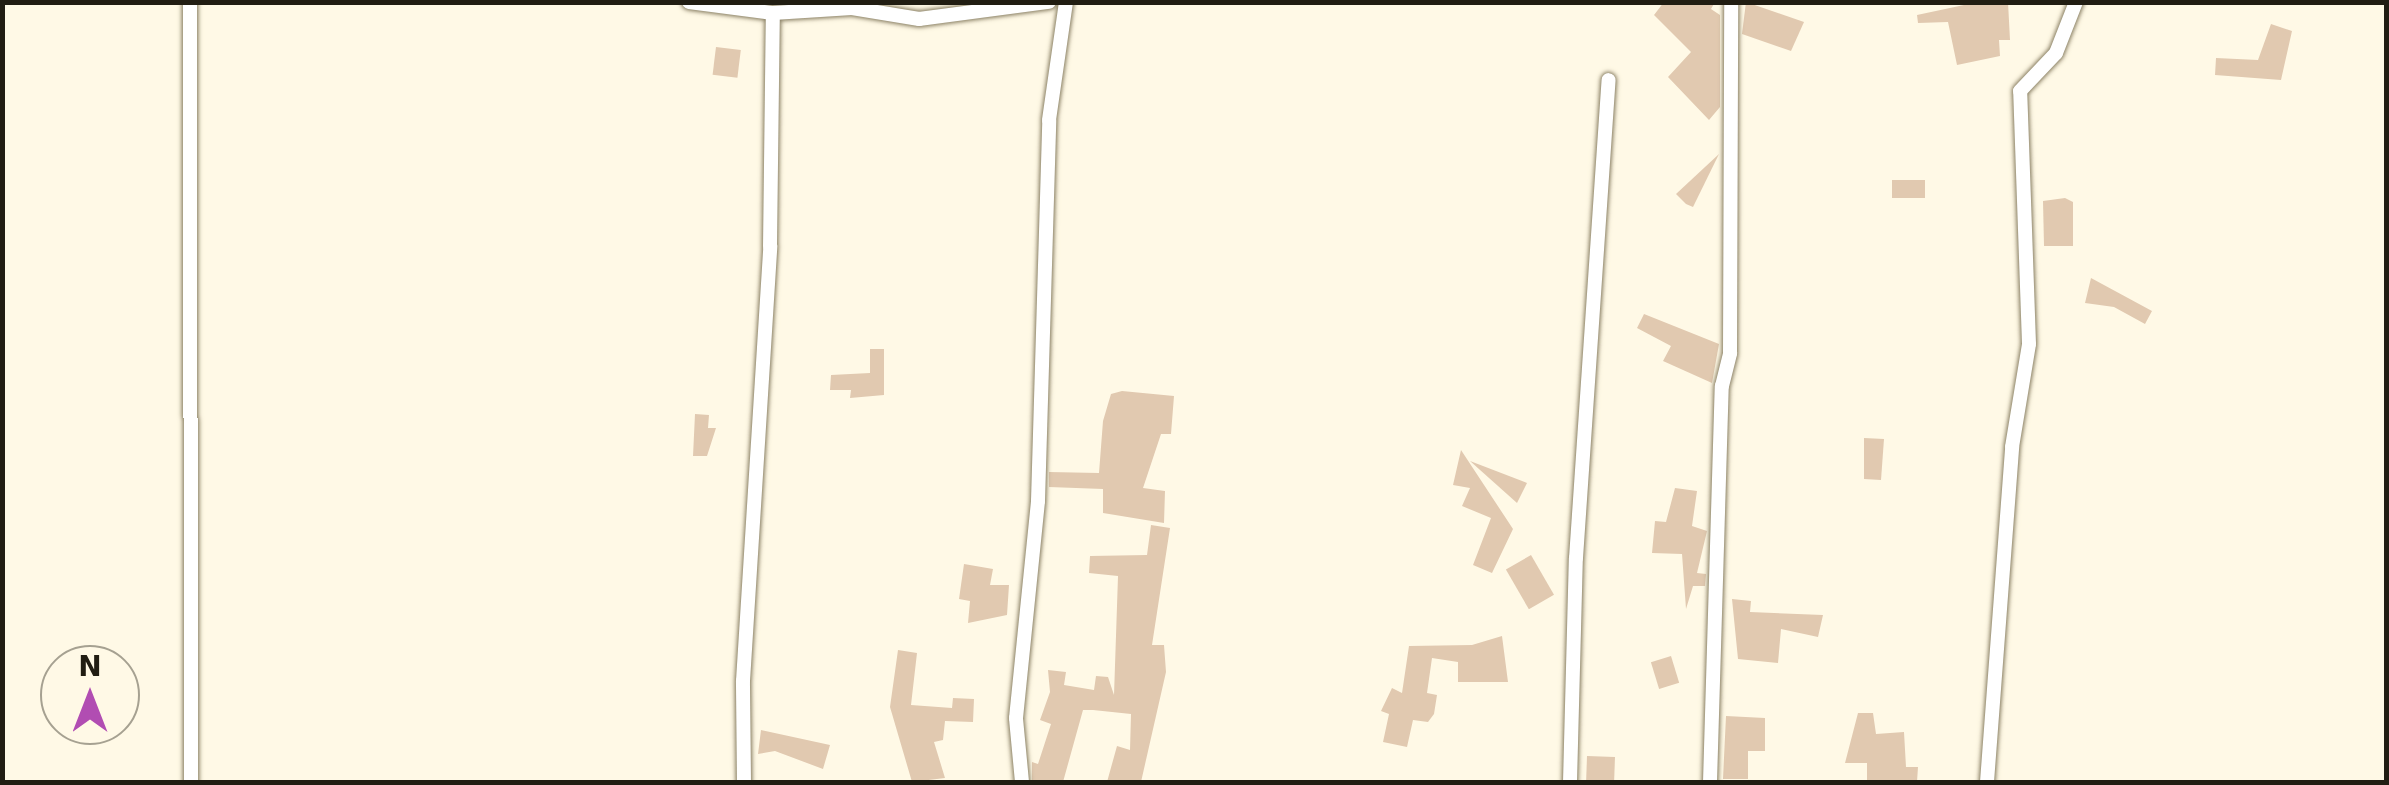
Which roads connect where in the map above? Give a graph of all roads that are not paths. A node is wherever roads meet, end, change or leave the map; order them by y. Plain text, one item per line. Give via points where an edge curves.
1 (190, 2) edge
2 (690, 2) edge
3 (1050, 2) edge
4 (1066, 2) edge
5 (1732, 2) edge
6 (2076, 2) edge
7 (773, 14) junction
8 (1609, 80) dead end
9 (191, 782) edge
10 (744, 782) edge
11 (1022, 782) edge
12 (1570, 782) edge
13 (1710, 782) edge
14 (1987, 782) edge

1 - 9 street
2 - 7 street
3 - 7 street via 919,19 852,8
4 - 11 street via 1048,120 1038,500 1016,718
5 - 13 street via 1730,353 1722,386
6 - 14 street via 2056,53 2020,90 2029,344 2010,465
7 - 10 street via 770,246 743,681
8 - 12 street via 1576,558

